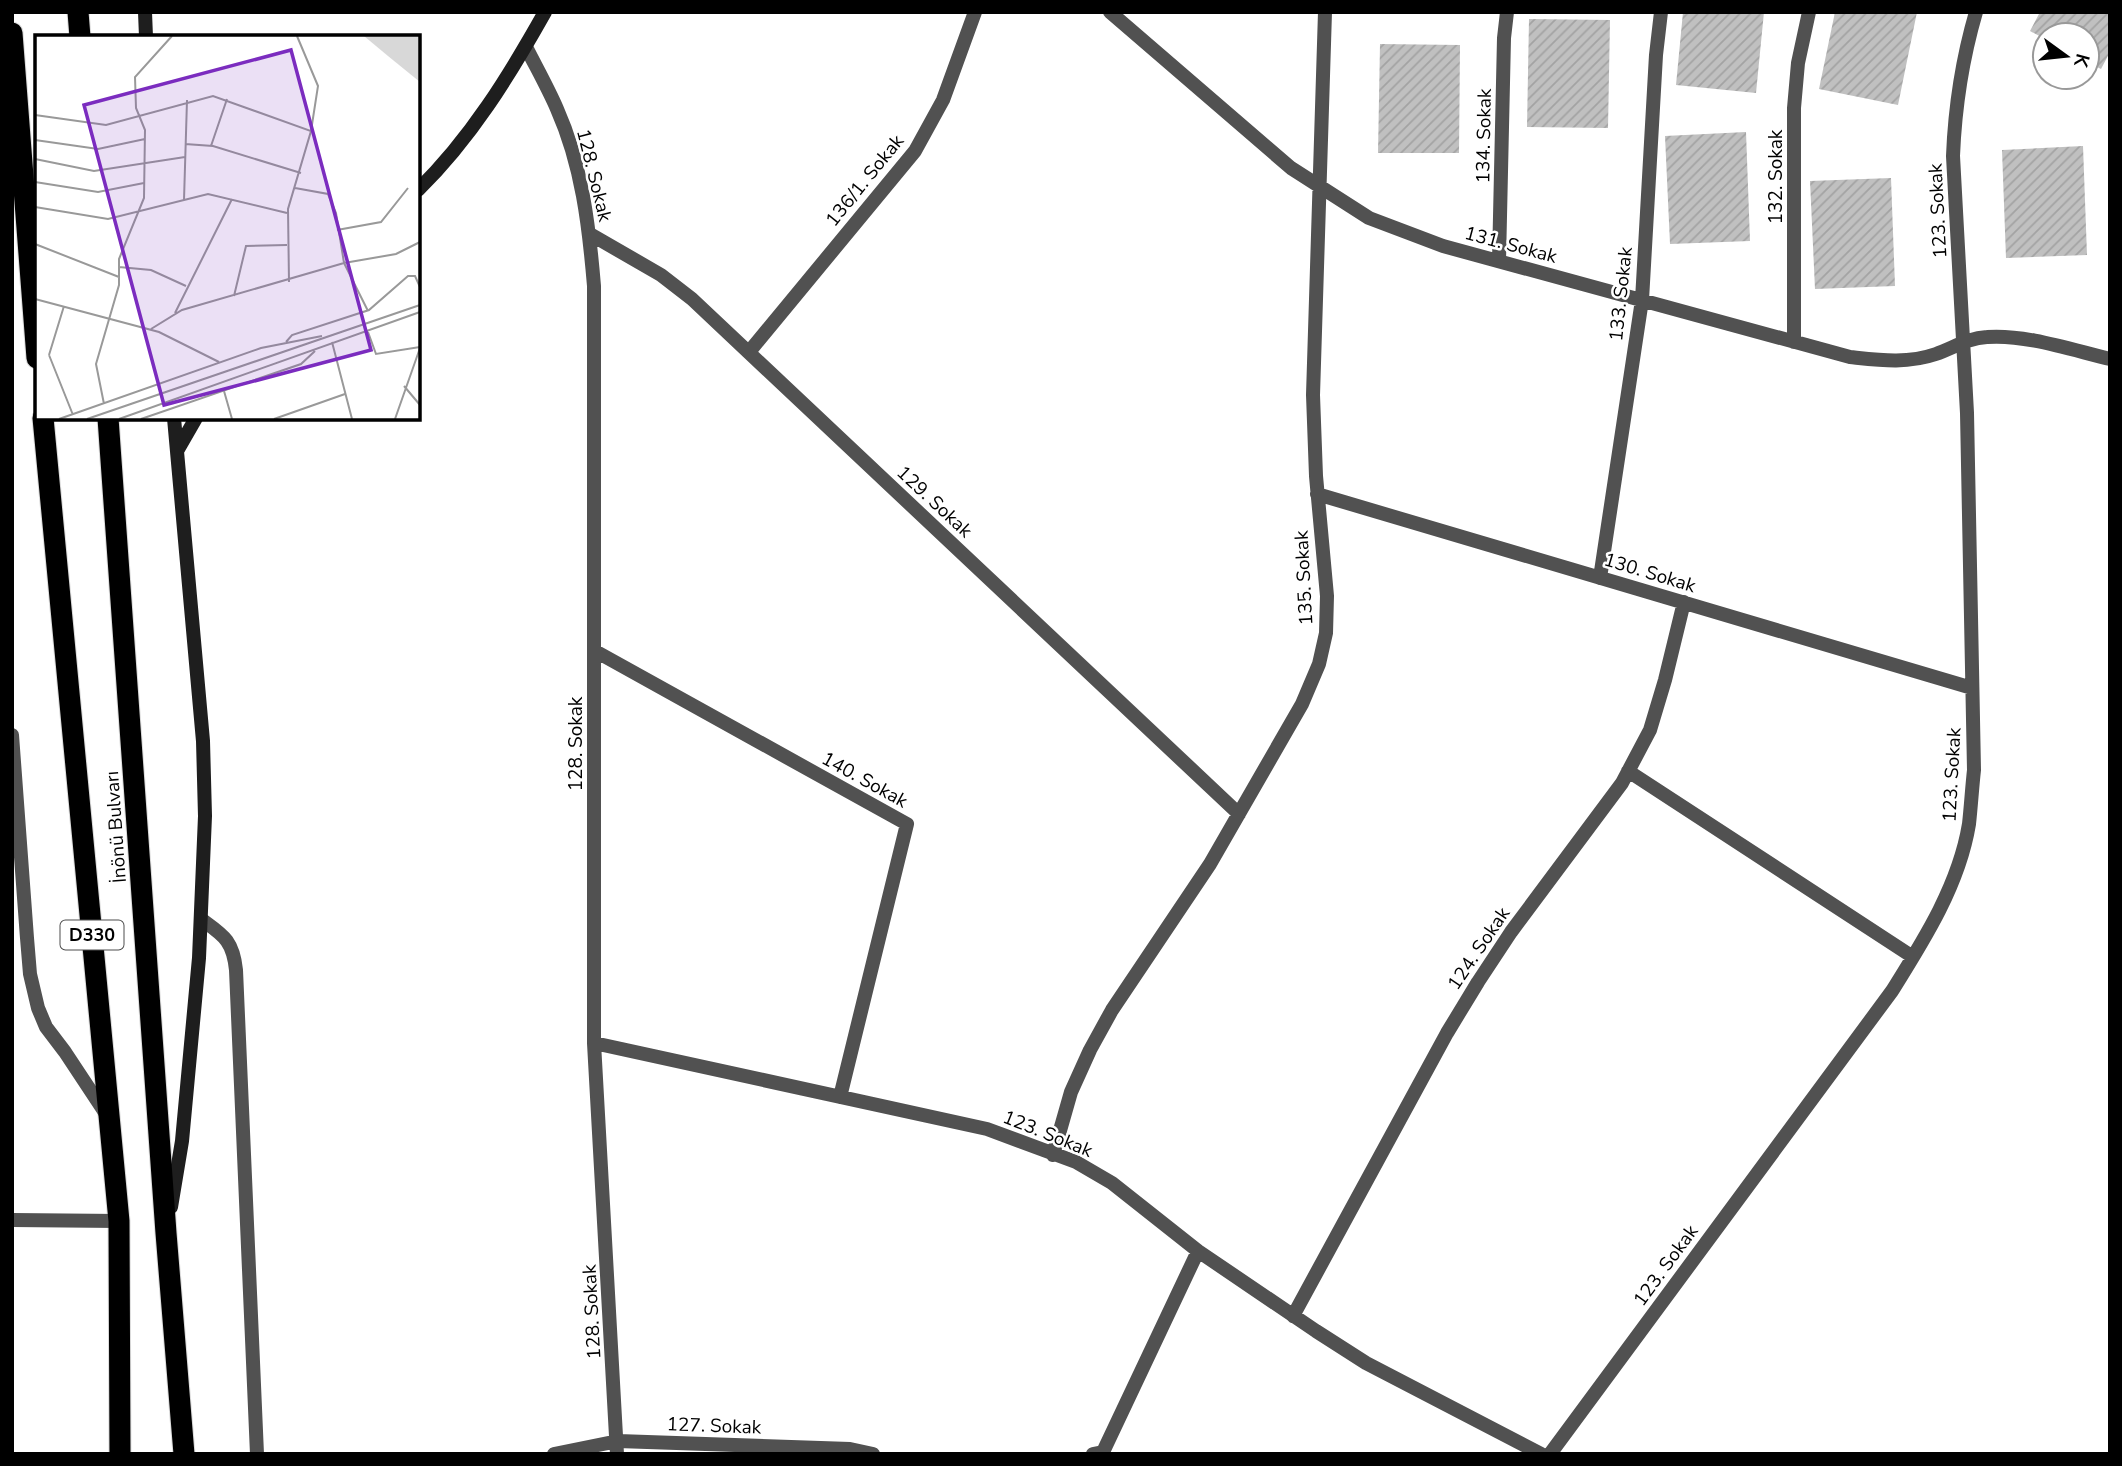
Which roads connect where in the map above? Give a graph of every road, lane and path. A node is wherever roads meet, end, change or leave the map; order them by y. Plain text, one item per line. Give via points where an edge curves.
1 (78, 12) edge
2 (145, 12) edge
3 (545, 12) edge
4 (975, 12) edge
5 (1110, 12) edge
6 (1325, 12) edge
7 (1507, 12) edge
8 (1661, 12) edge
9 (1809, 12) edge
10 (1976, 12) edge
11 (12, 33) edge
12 (80, 35) edge
13 (146, 35) edge
14 (526, 47) junction
15 (1320, 187) junction
16 (420, 188) edge
17 (590, 234) junction
18 (1499, 261) junction
19 (1642, 300) junction
20 (35, 332) edge
21 (1964, 341) junction
22 (1794, 342) junction
23 (748, 352) junction
24 (2110, 359) edge
25 (43, 420) edge
26 (108, 420) edge
27 (174, 420) edge
28 (195, 420) edge
29 (177, 453) junction
30 (1317, 494) junction
31 (1600, 578) junction
32 (1684, 602) junction
33 (595, 651) junction
34 (1972, 688) junction
35 (12, 735) edge
36 (1628, 771) junction
37 (1239, 814) junction
38 (201, 919) junction
39 (1913, 957) junction
40 (594, 1043) junction
41 (840, 1097) junction
42 (110, 1119) junction
43 (1053, 1155) junction
44 (12, 1220) edge
45 (119, 1221) junction
46 (166, 1233) junction
47 (1198, 1251) junction
48 (1293, 1316) junction
49 (618, 1447) edge
50 (850, 1451) edge
51 (120, 1454) edge
52 (184, 1454) edge
53 (257, 1454) edge
54 (554, 1454) edge
55 (873, 1454) edge
56 (1093, 1454) edge
57 (1541, 1454) edge
58 (1550, 1454) edge

1 - 12 highway
2 - 13 street
3 - 14 street
4 - 23 street, 136/1. Sokak via 943,100 915,151
5 - 15 street, 131. Sokak
6 - 15 street, 135. Sokak
7 - 18 street, 134. Sokak
8 - 19 street, 133. Sokak
9 - 22 street, 132. Sokak via 1794,108
10 - 21 street, 123. Sokak via 1954,114
11 - 20 highway
14 - 16 street via 464,139
14 - 17 street, 128. Sokak via 558,110 577,167
15 - 18 street, 131. Sokak via 1401,232
15 - 30 street, 135. Sokak via 1313,395
17 - 23 street, 129. Sokak via 660,275
17 - 33 street, 128. Sokak
18 - 19 street, 131. Sokak
19 - 22 street, 131. Sokak
19 - 31 street, 133. Sokak
21 - 22 street, 131. Sokak via 1938,354 1894,361 1850,357
21 - 24 street, 131. Sokak via 2014,337
21 - 34 street, 123. Sokak
23 - 37 street, 129. Sokak
25 - 42 highway, İnönü Bulvarı / D330
26 - 46 highway, İnönü Bulvarı / D330
27 - 29 street, İnönü Bulvarı
28 - 29 street
29 - 38 street, İnönü Bulvarı via 203,741
30 - 31 street, 130. Sokak
30 - 37 street, 135. Sokak via 1327,596 1319,664 1302,704
31 - 32 street, 130. Sokak
32 - 34 street, 130. Sokak
32 - 36 street, 124. Sokak via 1650,730
33 - 40 street, 128. Sokak
33 - 41 street, 140. Sokak via 907,824
34 - 39 street, 123. Sokak via 1974,770 1968,826 1956,873
35 - 42 street, İnönü Bulvarı via 30,974 38,1008 46,1027
36 - 39 street
36 - 48 street, 124. Sokak via 1472,992
37 - 43 street, 135. Sokak via 1112,1010 1071,1092
38 - 46 street, İnönü Bulvarı via 182,1141
38 - 53 street via 228,938 236,970
39 - 58 street, 123. Sokak
40 - 41 street, 123. Sokak
40 - 49 street, 128. Sokak
41 - 43 street, 123. Sokak via 987,1129
42 - 45 highway, İnönü Bulvarı / D330
43 - 47 street, 123. Sokak via 1076,1162 1112,1183
44 - 45 street
45 - 51 highway, İnönü Bulvarı / D330
46 - 52 highway, İnönü Bulvarı / D330
47 - 48 street, 123. Sokak
47 - 56 street via 1103,1452
48 - 57 street, 123. Sokak via 1366,1363
49 - 50 street, 127. Sokak
49 - 54 street, 127. Sokak
50 - 55 street, 127. Sokak

